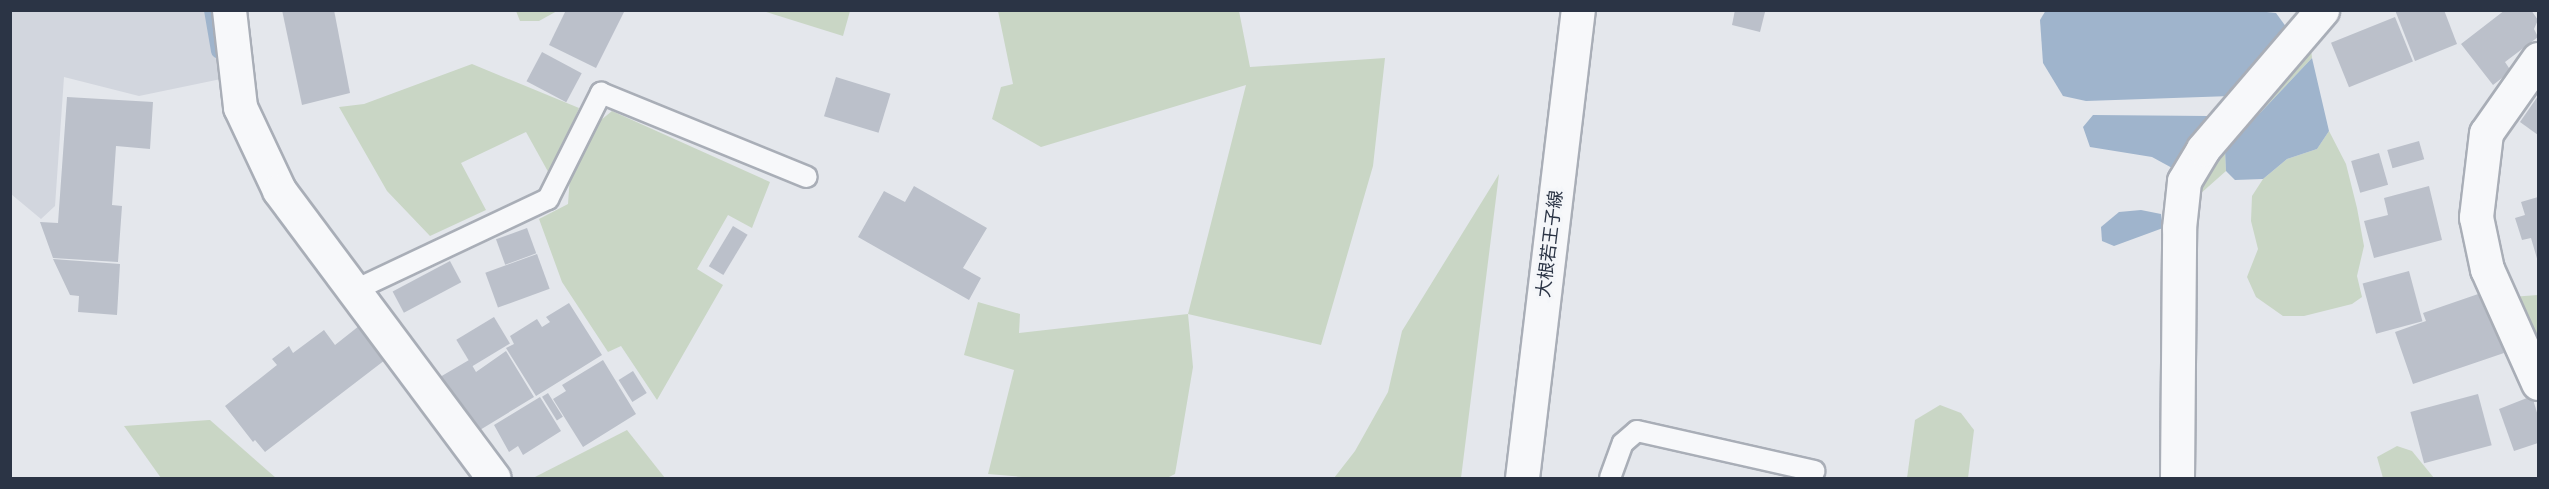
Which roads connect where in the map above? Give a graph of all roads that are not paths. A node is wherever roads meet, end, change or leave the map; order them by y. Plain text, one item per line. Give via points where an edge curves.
1 (229, 10) edge
2 (1578, 10) edge
3 (2322, 10) edge
4 (2538, 60) edge
5 (807, 177) dead end
6 (353, 291) junction
7 (2538, 383) edge
8 (1815, 471) dead end
9 (494, 478) edge
10 (1522, 478) edge
11 (1610, 478) edge
12 (2177, 478) edge

1 - 6 street via 240,106 279,190
2 - 10 street, 大根若王子線
3 - 12 street via 2203,148 2184,181 2179,228
4 - 7 street via 2486,133 2476,217 2487,269
5 - 6 lane via 600,93 548,199
6 - 9 street
8 - 11 lane via 1637,431 1623,443

